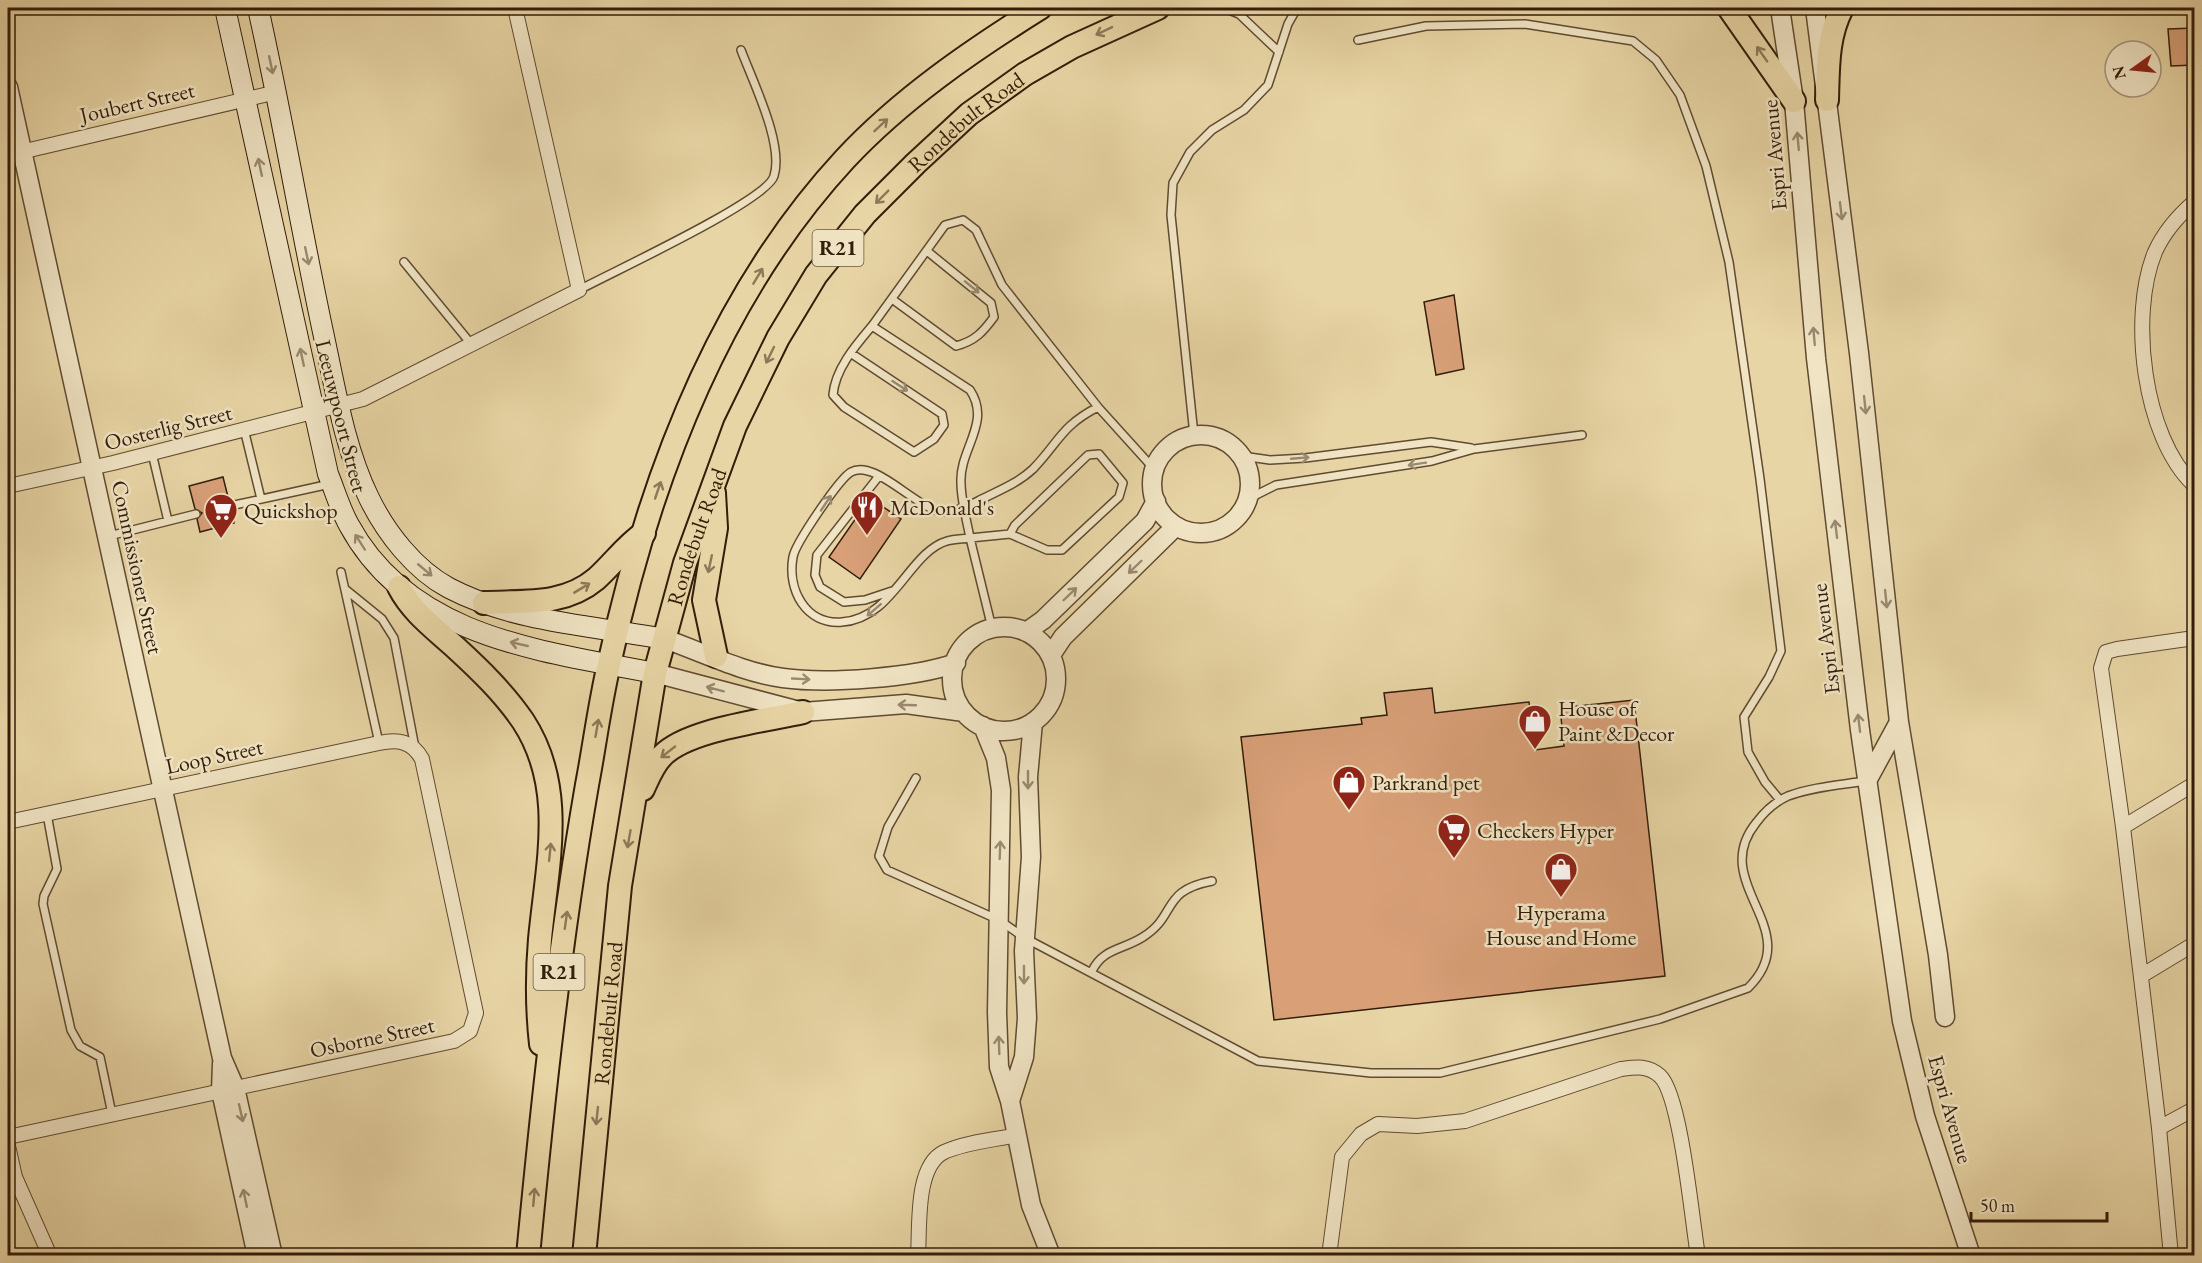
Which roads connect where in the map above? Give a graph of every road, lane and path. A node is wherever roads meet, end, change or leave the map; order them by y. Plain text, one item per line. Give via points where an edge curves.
1 (225, 8) edge
2 (258, 8) edge
3 (515, 8) edge
4 (1040, 8) edge
5 (1158, 8) edge
6 (1224, 8) edge
7 (1297, 8) edge
8 (1729, 8) edge
9 (1780, 8) edge
10 (1815, 8) edge
11 (1842, 8) edge
12 (1358, 40) dead end
13 (741, 50) dead end
14 (1279, 52) junction
15 (8, 87) edge
16 (277, 92) junction
17 (245, 99) junction
18 (1827, 100) junction
19 (1794, 101) junction
20 (14, 153) edge
21 (2194, 202) edge
22 (927, 250) junction
23 (404, 262) dead end
24 (579, 290) junction
25 (892, 298) junction
26 (872, 326) junction
27 (472, 345) junction
28 (852, 354) junction
29 (339, 407) junction
30 (1098, 407) junction
31 (314, 412) junction
32 (244, 429) junction
33 (1194, 435) junction
34 (1582, 435) dead end
35 (1474, 449) junction
36 (152, 453) junction
37 (1242, 456) junction
38 (91, 468) junction
39 (1155, 469) junction
40 (879, 476) junction
41 (332, 483) junction
42 (713, 485) junction
43 (2194, 485) edge
44 (8, 486) edge
45 (261, 499) junction
46 (1248, 499) junction
47 (1156, 501) junction
48 (230, 506) dead end
49 (966, 508) junction
50 (196, 514) dead end
51 (168, 521) junction
52 (1176, 526) junction
53 (644, 533) junction
54 (1010, 534) junction
55 (107, 537) junction
56 (970, 538) junction
57 (341, 572) dead end
58 (399, 587) junction
59 (345, 589) junction
60 (895, 590) junction
61 (484, 603) junction
62 (992, 628) junction
63 (616, 630) junction
64 (1026, 632) junction
65 (2194, 638) edge
66 (665, 639) junction
67 (716, 656) junction
68 (1051, 656) junction
69 (956, 663) junction
70 (609, 664) junction
71 (655, 673) junction
72 (803, 712) junction
73 (964, 712) junction
74 (1033, 722) junction
75 (1899, 722) junction
76 (983, 726) junction
77 (379, 743) junction
78 (418, 753) junction
79 (916, 778) dead end
80 (1867, 781) junction
81 (2194, 784) edge
82 (162, 788) junction
83 (1780, 800) junction
84 (635, 802) junction
85 (47, 814) junction
86 (8, 822) edge
87 (2123, 827) junction
88 (1212, 882) dead end
89 (999, 920) junction
90 (1025, 938) junction
91 (2194, 944) edge
92 (1092, 972) junction
93 (2141, 976) junction
94 (1945, 1017) dead end
95 (545, 1078) junction
96 (228, 1089) junction
97 (1010, 1101) junction
98 (2194, 1109) edge
99 (112, 1114) junction
100 (2159, 1128) junction
101 (1017, 1135) junction
102 (8, 1137) edge
103 (8, 1146) edge
104 (40, 1234) junction
105 (50, 1256) edge
106 (56, 1256) edge
107 (257, 1256) edge
108 (273, 1256) edge
109 (528, 1256) edge
110 (584, 1256) edge
111 (918, 1256) edge
112 (1051, 1256) edge
113 (1329, 1256) edge
114 (1698, 1256) edge
115 (1971, 1256) edge
116 (2171, 1256) edge

1 - 17 main road, Leeuwpoort Street
2 -> 16 main road, Leeuwpoort Street
3 - 24 street
53 -> 4 main road, R21 via 697,391 730,323 777,244 845,158 894,114 934,79
5 -> 42 main road, Rondebult Road / R21 via 1072,47 1025,74 969,114 865,214 816,275 778,338 735,426
6 - 14 lane via 1239,14
7 - 14 lane
19 -> 8 main road
9 - 19 street, Espri Avenue
10 - 18 street
11 - 18 main road via 1828,50
12 - 83 lane via 1426,26 1526,24 1633,41 1656,60 1680,95 1706,166 1729,262 1760,479 1781,651 1744,717 1748,752
13 - 24 lane via 776,154 774,178 769,186 720,217
14 - 33 lane via 1268,85 1244,110 1212,130 1190,152 1173,183 1171,215
15 - 20 street, Commissioner Street
16 - 17 street, Joubert Street
16 -> 29 main road, Leeuwpoort Street
17 - 20 street, Joubert Street
31 -> 17 main road, Leeuwpoort Street
18 -> 75 street
80 -> 19 street, Espri Avenue via 1816,358
20 - 38 street, Commissioner Street
21 - 43 street via 2175,219 2155,251 2145,287 2143,327 2151,403 2175,459
22 - 25 lane
22 -> 25 lane via 991,303 994,317 981,334 956,346
22 - 30 lane via 945,225 963,220 976,230 1002,285
23 - 27 lane
24 - 27 street, Oosterlig Street
25 - 26 lane
26 - 28 lane
26 - 49 lane via 970,390 978,402 979,414 960,483
27 - 29 street, Oosterlig Street via 382,391
28 -> 28 lane via 942,414 944,425 924,448 914,452 844,407 833,395 834,381
29 - 31 street, Oosterlig Street
29 -> 61 main road, Leeuwpoort Street via 354,463 388,530 435,579
30 - 39 lane
30 - 49 lane via 1065,429 1033,469 1012,485
31 - 32 street, Oosterlig Street
31 - 41 main road, Leeuwpoort Street
32 - 36 street, Oosterlig Street
32 - 45 lane
33 - 37 street via 1216,437
33 - 39 street via 1174,443
34 - 35 lane
37 -> 35 lane via 1293,459 1431,442
35 -> 46 lane via 1432,461 1276,485
36 - 38 street, Oosterlig Street
36 - 51 lane
37 - 46 street via 1250,477
38 - 44 street, Oosterlig Street
38 - 55 street, Commissioner Street
39 - 47 street via 1152,479
40 - 49 lane via 929,508 944,512
40 - 60 lane via 817,555 814,575 820,587 844,602
60 -> 40 lane via 869,615 839,623 821,619 799,602 791,574 799,543 838,484 860,468
41 - 45 lane
58 -> 41 main road, Leeuwpoort Street via 369,555 349,525
42 - 66 main road, Rondebult Road / R21 via 685,563
42 -> 67 main road via 716,528 704,600
45 - 48 lane
46 - 52 street via 1237,517 1219,530 1197,532
47 - 52 street via 1160,511
64 -> 47 street via 1145,521
49 - 56 lane
50 - 51 lane
51 - 55 lane
52 -> 68 street via 1063,637
61 -> 53 main road via 569,596 598,578 622,550
53 - 63 main road, R21
54 - 54 lane via 1047,550 1062,550 1119,497 1123,483 1099,454 1088,455
54 - 56 lane
55 - 82 street, Commissioner Street
56 - 60 lane via 947,541 933,549
56 - 62 lane
57 - 59 lane
70 -> 58 main road, Leeuwpoort Street via 487,637 438,614
95 -> 58 main road via 537,975 553,828 541,757 514,709 414,609
59 - 77 lane
59 - 78 lane via 382,620 394,638
61 - 63 main road, Leeuwpoort Street
62 - 64 street
62 - 69 street via 971,639
63 - 66 main road, Leeuwpoort Street
63 - 70 main road, R21
64 - 68 street
65 - 87 street via 2128,646 2106,652 2103,657 2101,681
66 - 67 street
66 - 71 main road, Rondebult Road / R21
67 -> 69 street via 748,670 813,680 914,675
68 - 74 street via 1055,690 1046,711
69 - 73 street via 954,691
70 - 71 main road, Leeuwpoort Street
95 -> 70 main road, R21 via 576,849
72 -> 71 street
71 - 84 main road, Rondebult Road / R21
73 -> 72 street via 906,704
72 -> 84 main road via 702,734 672,747 660,758
73 - 76 street
74 - 76 street via 1005,731
74 -> 90 street
75 - 80 street
75 - 94 street
89 -> 76 street via 1001,790 996,758
77 - 78 street, Loop Street via 400,741
77 - 82 street, Loop Street
78 - 96 street, Osborne Street via 476,1013 470,1031 454,1041
79 - 89 lane via 879,856 887,870
80 - 83 lane
80 - 115 street, Espri Avenue via 1902,1021 1925,1116
81 - 87 street
82 - 85 street, Loop Street
82 - 96 street, Commissioner Street
83 - 92 lane via 1749,832 1740,853 1744,881 1765,925 1770,947 1755,980 1737,993 1660,1019 1440,1073 1371,1073 1258,1061
84 -> 110 main road, Rondebult Road / R21 via 620,886
85 - 86 street, Loop Street
85 - 99 lane via 57,869 43,904 71,1030 80,1046 100,1057
87 - 93 street
88 - 92 lane via 1181,891 1158,925 1143,937 1106,953 1097,960
89 - 90 lane
97 -> 89 street via 999,1067
90 - 92 lane
90 -> 97 street via 1024,1057
91 - 93 street
93 - 100 street
109 -> 95 main road, R21
96 - 99 street, Osborne Street
107 -> 96 street, Commissioner Street
96 -> 108 street, Commissioner Street
97 - 101 street
98 - 100 street
99 - 102 street, Osborne Street
100 - 116 street
101 - 111 street via 955,1148 932,1161 923,1180
101 - 112 street via 1031,1205
103 - 104 street via 15,1177
104 - 105 street
104 - 106 street
113 - 114 street via 1342,1157 1361,1134 1378,1124 1448,1125 1465,1121 1640,1066 1662,1078 1675,1109

